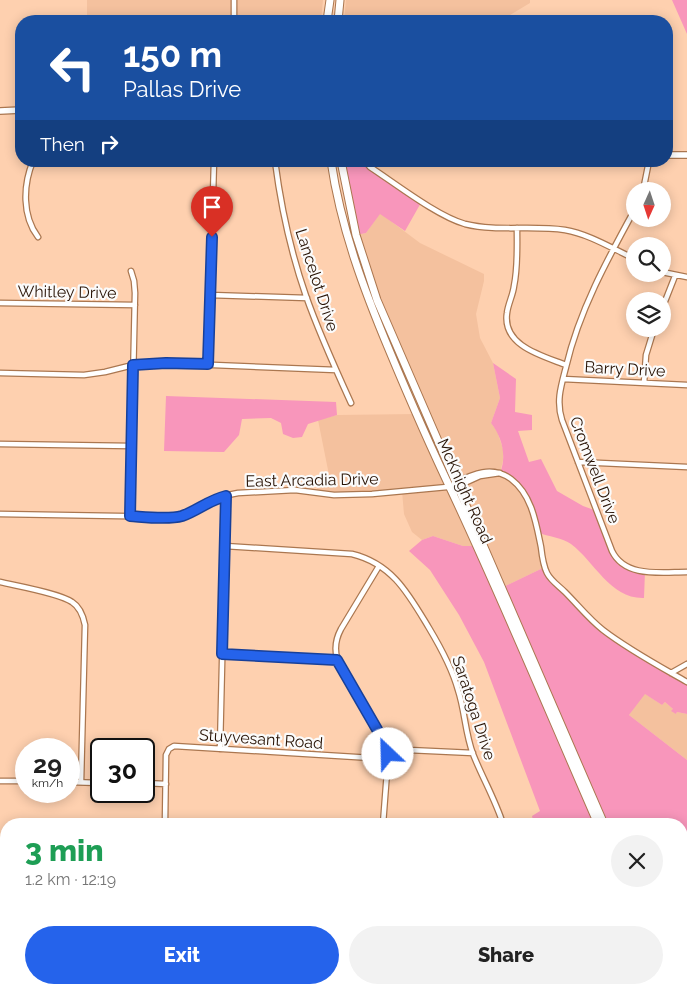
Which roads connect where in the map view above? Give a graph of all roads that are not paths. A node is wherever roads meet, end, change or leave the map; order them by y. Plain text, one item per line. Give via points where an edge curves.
1 (234, 0) edge
2 (330, 0) edge
3 (340, 0) edge
4 (234, 15) edge
5 (328, 15) edge
6 (339, 15) edge
7 (15, 110) edge
8 (0, 111) edge
9 (673, 154) edge
10 (687, 155) edge
11 (31, 167) edge
12 (214, 167) edge
13 (275, 167) edge
14 (332, 167) edge
15 (342, 167) edge
16 (370, 167) edge
17 (648, 167) edge
18 (645, 182) edge
19 (626, 225) edge
20 (517, 228) junction
21 (38, 238) dead end
22 (613, 249) junction
23 (626, 255) edge
24 (131, 271) dead end
25 (671, 275) edge
26 (675, 276) junction
27 (687, 277) edge
28 (669, 292) edge
29 (210, 295) junction
30 (307, 298) junction
31 (0, 303) edge
32 (134, 305) junction
33 (652, 337) edge
34 (208, 364) junction
35 (566, 364) junction
36 (133, 365) junction
37 (336, 370) junction
38 (0, 373) edge
39 (563, 379) junction
40 (644, 383) junction
41 (687, 384) edge
42 (350, 404) dead end
43 (0, 444) edge
44 (131, 446) junction
45 (578, 462) junction
46 (687, 467) edge
47 (457, 484) junction
48 (448, 486) junction
49 (226, 496) junction
50 (0, 514) edge
51 (130, 516) junction
52 (224, 546) junction
53 (379, 566) junction
54 (687, 572) edge
55 (0, 582) edge
56 (222, 654) junction
57 (337, 660) junction
58 (687, 664) edge
59 (671, 673) junction
60 (687, 682) edge
61 (220, 749) junction
62 (388, 749) junction
63 (473, 753) junction
64 (388, 759) junction
65 (0, 780) edge
66 (15, 781) edge
67 (81, 782) joint
68 (90, 782) edge
69 (155, 784) edge
70 (166, 784) junction
71 (165, 818) edge
72 (383, 818) edge
73 (500, 818) edge
74 (595, 818) edge
75 (601, 818) edge

1 - 4 street
2 - 5 highway
3 - 6 highway
7 - 8 main road
9 - 10 main road
11 - 21 street via 26,182 26,207
12 - 29 street
13 - 30 street, Lancelot Drive via 286,227
14 - 48 highway, McKnight Road via 342,221 362,282
15 - 47 highway, McKnight Road via 354,227 371,284
16 - 20 street via 457,221
17 - 18 street
19 - 22 street, Cromwell Drive
20 - 22 street via 572,232
20 - 35 street via 515,281 507,311 509,329 522,346
22 - 23 street
22 - 35 street, Cromwell Drive via 580,322
24 - 32 street
25 - 26 street
26 - 27 street
26 - 28 street
29 - 30 street
29 - 34 street
30 - 37 street, Lancelot Drive
31 - 32 street, Whitley Drive
32 - 36 street
33 - 40 street via 646,355
34 - 36 street
34 - 37 street
35 - 39 street, Cromwell Drive
36 - 38 street via 94,374
36 - 44 street
37 - 42 street, Lancelot Drive
39 - 40 street, Barry Drive
39 - 45 street, Cromwell Drive via 559,408
40 - 41 street, Barry Drive
43 - 44 street
44 - 51 street
45 - 46 street
45 - 54 street, Cromwell Drive via 618,562 641,571
47 - 48 street, East Arcadia Drive
47 - 59 street via 480,476 500,474 514,482 528,500 550,578 602,629
47 - 75 highway, McKnight Road
48 - 49 street, East Arcadia Drive via 342,496 295,490
48 - 74 highway, McKnight Road
49 - 51 street, East Arcadia Drive via 182,516
49 - 52 street
50 - 51 street, East Arcadia Drive
52 - 53 street, Saratoga Drive via 348,554
52 - 56 street
53 - 57 street via 339,633
53 - 63 street, Saratoga Drive via 403,585 442,650 460,696
55 - 67 street via 65,598 77,606 82,615 85,625
56 - 57 street
56 - 61 street
57 - 62 street
58 - 59 street
59 - 60 street
61 - 64 street, Stuyvesant Road
61 - 70 street, Stuyvesant Road via 171,747 166,755
62 - 63 street
62 - 64 street
63 - 73 street, Saratoga Drive
64 - 72 street
65 - 66 street
67 - 68 street
69 - 70 street
70 - 71 street

